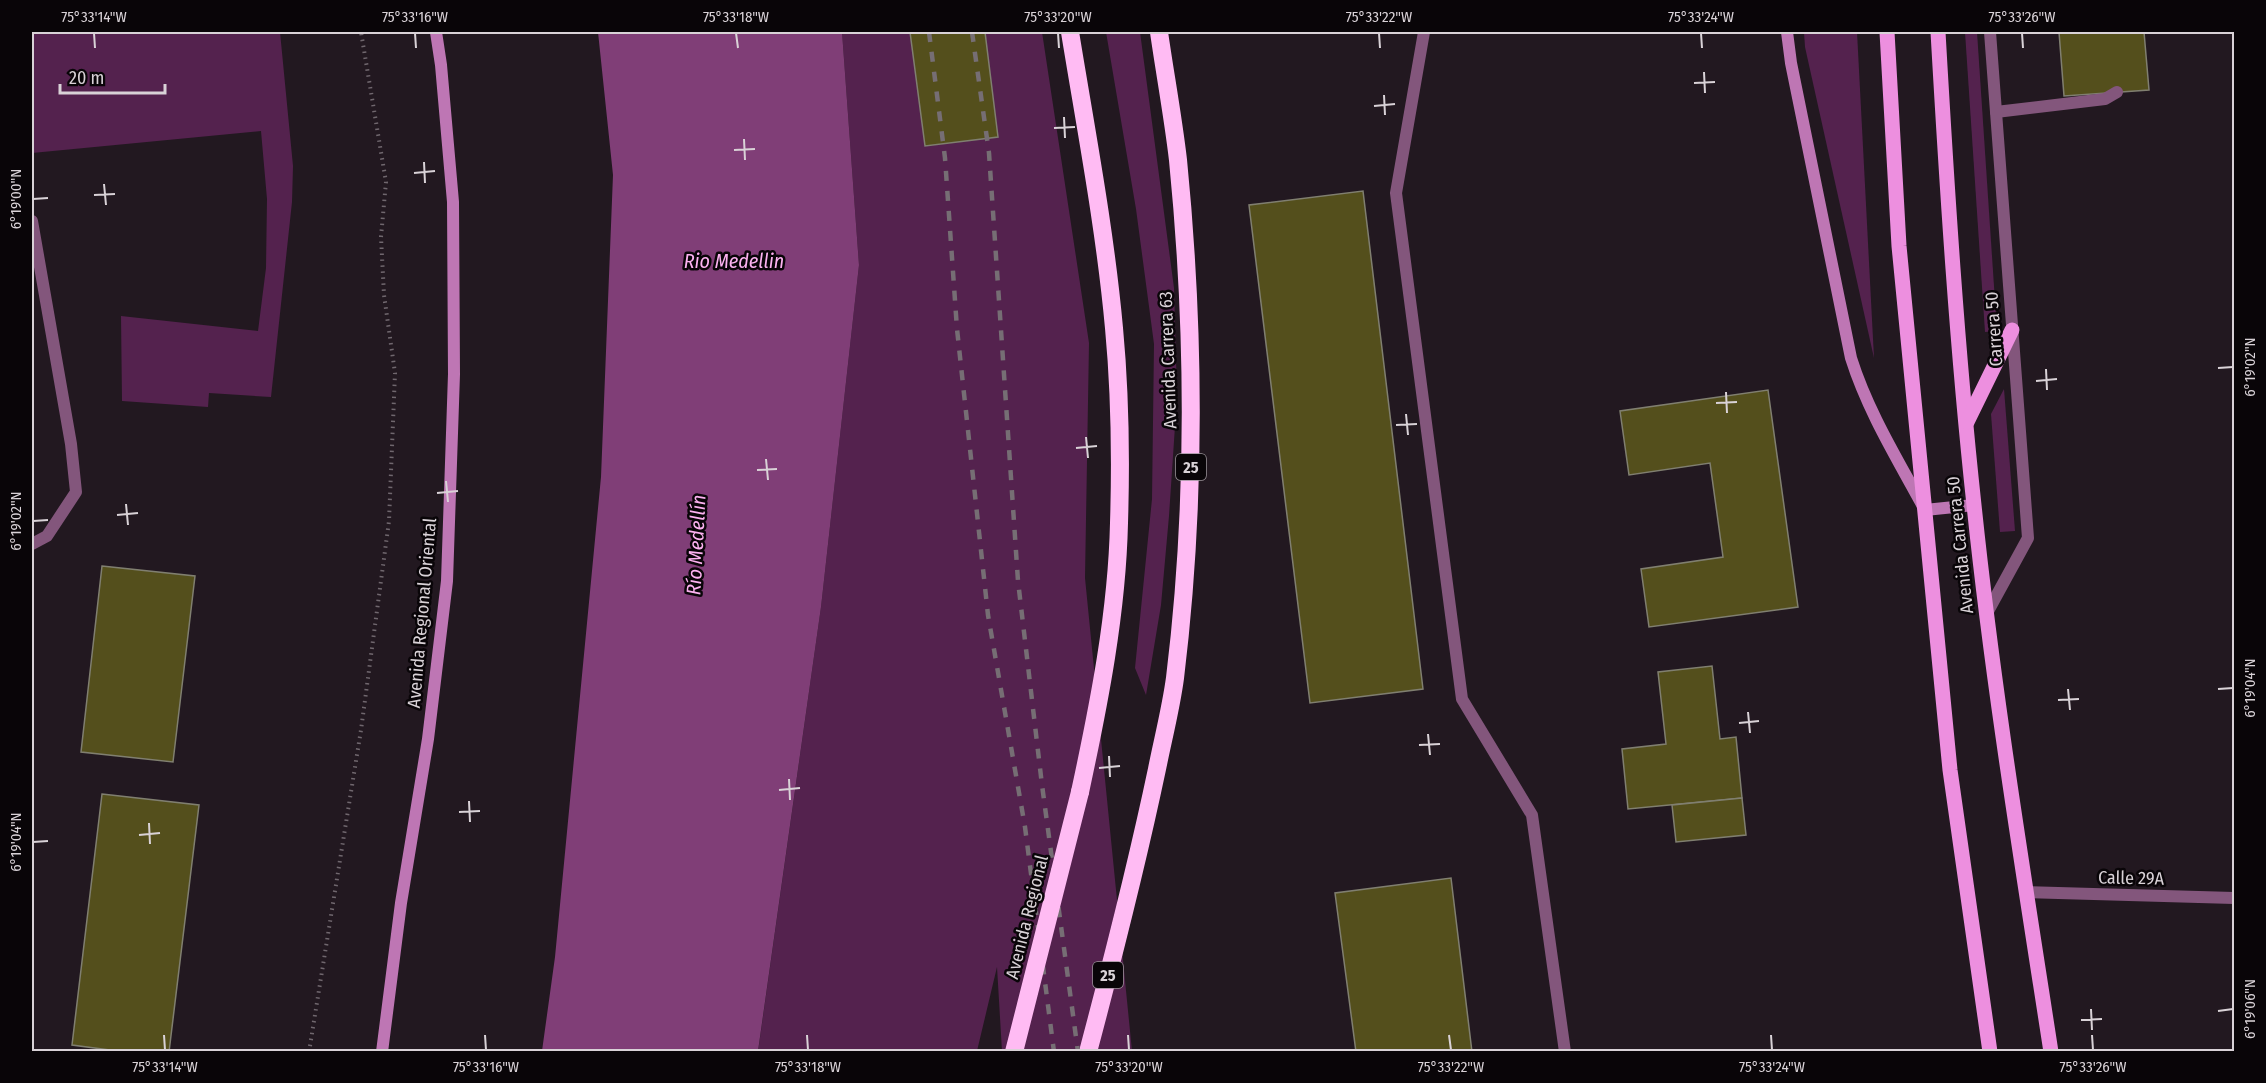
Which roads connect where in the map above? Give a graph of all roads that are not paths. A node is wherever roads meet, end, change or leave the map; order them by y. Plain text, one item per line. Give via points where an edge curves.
1 (436, 32) edge
2 (1070, 32) edge
3 (1159, 32) edge
4 (1424, 32) edge
5 (1787, 32) edge
6 (1887, 32) edge
7 (1938, 32) edge
8 (1990, 32) edge
9 (2117, 92) dead end
10 (1996, 112) junction
11 (32, 221) edge
12 (2012, 330) junction
13 (1967, 422) junction
14 (1974, 505) junction
15 (1925, 510) junction
16 (32, 544) edge
17 (1987, 613) junction
18 (2026, 892) junction
19 (2235, 898) edge
20 (382, 1052) edge
21 (1014, 1052) edge
22 (1088, 1052) edge
23 (1564, 1052) edge
24 (1990, 1052) edge
25 (2051, 1052) edge

1 - 20 main road, Avenida Regional Oriental via 453,202 454,374 447,581
2 - 21 highway, Avenida Regional, bridge via 1114,329 1119,524 1115,587 1096,718
3 - 22 highway, Avenida Carrera 63 / 25 via 1178,171 1190,324 1191,458 1184,581 1175,680 1128,899
4 - 23 street via 1396,193 1462,699 1532,815
5 - 15 main road via 1851,358 1872,413
6 - 15 main road, Avenida Carrera 50 via 1899,246
7 - 13 main road, Avenida Carrera 50
8 - 10 street, Carrera 50
9 - 10 street via 2105,99
10 - 12 street, Carrera 50
11 - 16 street via 76,492 47,536
12 - 13 main road
12 - 17 street, Carrera 50 via 2028,538
13 - 14 main road, Avenida Carrera 50
14 - 15 main road
14 - 17 main road, Avenida Carrera 50
15 - 24 main road, Avenida Carrera 50 via 1950,770
17 - 18 main road, Avenida Carrera 50
18 - 19 street, Calle 29A
18 - 25 main road, Avenida Carrera 50

